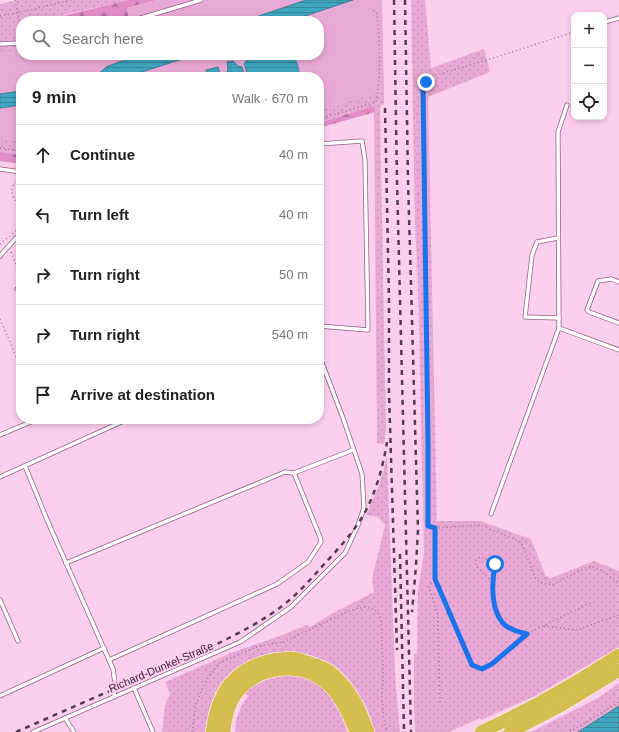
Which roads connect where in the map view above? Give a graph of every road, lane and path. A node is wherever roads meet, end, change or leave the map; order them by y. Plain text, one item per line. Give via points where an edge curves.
1 (15, 0) edge
2 (71, 0) edge
3 (201, 0) edge
4 (371, 8) dead end
5 (18, 13) junction
6 (0, 16) edge
7 (19, 16) edge
8 (148, 16) edge
9 (619, 18) edge
10 (607, 21) edge
11 (571, 33) edge
12 (16, 43) edge
13 (0, 44) edge
14 (567, 105) dead end
15 (324, 118) edge
16 (324, 144) edge
17 (0, 148) edge
18 (16, 150) edge
19 (0, 169) edge
20 (16, 171) edge
21 (16, 183) edge
22 (16, 202) edge
23 (16, 229) edge
24 (16, 238) edge
25 (558, 238) junction
26 (0, 244) edge
27 (8, 247) junction
28 (0, 256) edge
29 (16, 265) edge
30 (619, 282) edge
31 (559, 318) junction
32 (0, 319) edge
33 (619, 323) edge
34 (324, 326) edge
35 (559, 328) junction
36 (619, 350) edge
37 (16, 356) edge
38 (324, 368) edge
39 (26, 424) edge
40 (117, 424) edge
41 (0, 435) edge
42 (353, 450) junction
43 (25, 466) junction
44 (294, 473) junction
45 (0, 477) edge
46 (491, 514) dead end
47 (435, 528) junction
48 (66, 564) junction
49 (435, 579) junction
50 (492, 582) junction
51 (619, 583) edge
52 (0, 600) edge
53 (590, 603) dead end
54 (367, 607) dead end
55 (619, 615) edge
56 (543, 626) junction
57 (527, 634) junction
58 (18, 641) dead end
59 (104, 648) junction
60 (619, 655) edge
61 (109, 660) junction
62 (619, 670) edge
63 (134, 688) junction
64 (0, 696) edge
65 (114, 697) junction
66 (619, 702) edge
67 (440, 703) dead end
68 (348, 714) junction
69 (66, 718) junction
70 (33, 732) edge
71 (74, 732) edge
72 (153, 732) edge
73 (212, 732) edge
74 (224, 732) edge
75 (352, 732) edge
76 (356, 732) edge
77 (368, 732) edge
78 (387, 732) edge
79 (481, 732) edge
80 (510, 732) edge
81 (570, 732) edge

1 - 5 path
2 - 5 path
3 - 8 lane
4 - 15 path via 378,14 379,29 379,87 376,102
5 - 6 path
5 - 7 path
9 - 10 lane
11 - 47 path via 432,76 423,88 428,526
12 - 13 lane
14 - 25 lane via 558,132
16 - 34 lane via 362,141 365,160 368,330
17 - 18 path
19 - 20 lane
21 - 22 path via 12,193
23 - 26 path
24 - 27 lane
25 - 31 lane
25 - 31 lane via 537,242 532,254 525,317
27 - 28 lane
27 - 29 path
30 - 33 lane via 611,278 598,281 587,310
31 - 35 lane
32 - 37 path
35 - 36 lane
35 - 46 lane
38 - 42 lane, Richard-Dunkel-Straße
39 - 41 lane
40 - 43 lane
42 - 44 lane
42 - 63 lane, Richard-Dunkel-Straße via 362,474 364,508 345,553 291,608 240,642
43 - 45 lane
43 - 48 lane
44 - 48 lane via 285,472
44 - 61 lane via 321,542 308,562 277,584
47 - 49 path
47 - 51 path via 480,525 521,542 536,579 542,583 552,585 585,568 593,567
48 - 59 lane
49 - 57 path via 472,665 482,669 492,664
49 - 67 path via 430,587 438,615
50 - 50 path via 495,564 480,557 476,560 476,566
50 - 57 path via 496,611 502,623 515,631
52 - 58 lane
53 - 56 path
54 - 78 path via 374,609 381,619 382,699
55 - 56 path via 576,630
56 - 57 path
59 - 61 lane
59 - 64 lane
60 - 79 highway via 563,690
61 - 65 lane via 115,683
62 - 80 highway via 562,705
63 - 65 lane, Richard-Dunkel-Straße
63 - 72 lane
65 - 69 lane, Richard-Dunkel-Straße
66 - 81 path
68 - 74 highway via 336,694 318,677 291,669 279,670 256,676 236,695 229,708
68 - 75 highway
68 - 76 highway
69 - 70 lane, Richard-Dunkel-Straße
69 - 71 lane
73 - 77 highway via 219,704 226,689 237,676 262,662 292,658 322,668 344,684 359,707

